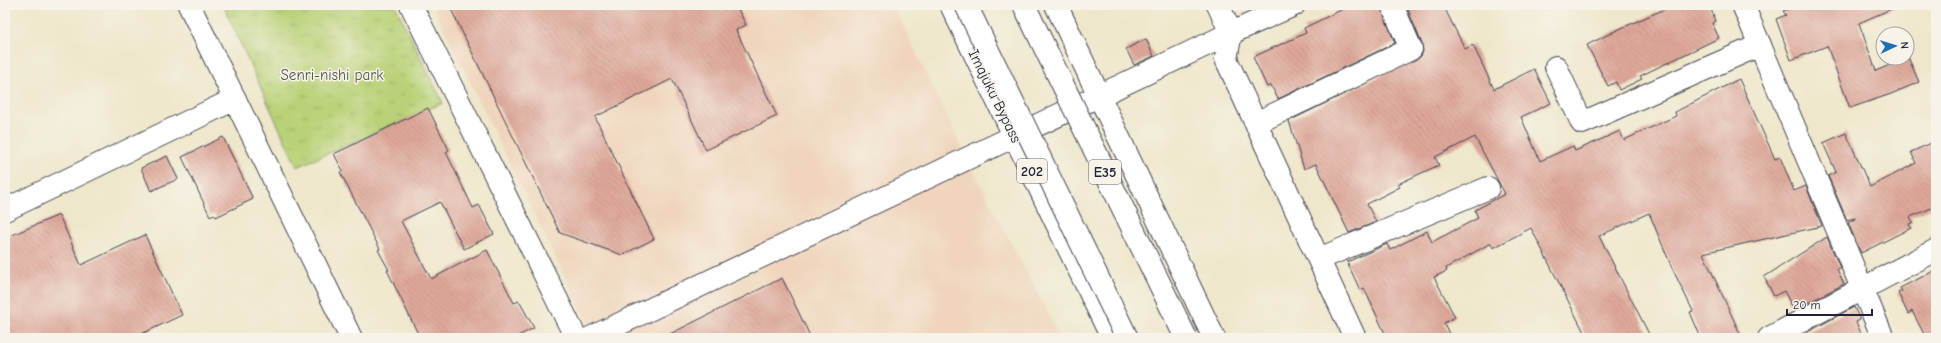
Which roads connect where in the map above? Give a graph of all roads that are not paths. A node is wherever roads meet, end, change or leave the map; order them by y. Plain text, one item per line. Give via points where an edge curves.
1 (190, 5) edge
2 (411, 5) edge
3 (951, 5) edge
4 (966, 5) edge
5 (1024, 5) edge
6 (1056, 5) edge
7 (1218, 5) edge
8 (1294, 5) edge
9 (1392, 5) edge
10 (1743, 5) edge
11 (1231, 33) junction
12 (1760, 45) junction
13 (1556, 67) dead end
14 (1100, 96) junction
15 (235, 99) junction
16 (1256, 123) junction
17 (1015, 136) junction
18 (1488, 188) dead end
19 (5, 210) edge
20 (1936, 250) edge
21 (1319, 259) junction
22 (1863, 287) junction
23 (351, 338) edge
24 (576, 338) edge
25 (590, 338) edge
26 (1112, 338) edge
27 (1127, 338) edge
28 (1186, 338) edge
29 (1214, 338) edge
30 (1355, 338) edge
31 (1769, 338) edge
32 (1883, 338) edge

1 - 15 main road
2 - 24 main road
3 - 17 main road, Imajuku Bypass / 202
4 - 27 main road, bridge
5 - 28 main road, E35, bridge
6 - 14 main road
7 - 11 main road
8 - 11 main road
9 - 16 main road via 1411,49
10 - 12 main road
11 - 14 main road
11 - 16 main road via 1226,59
12 - 13 main road via 1582,123
12 - 22 main road
14 - 17 main road
14 - 29 main road
15 - 19 main road
15 - 23 main road
16 - 21 main road
17 - 25 main road
17 - 26 main road, Imajuku Bypass / 202
18 - 21 main road
20 - 22 main road
21 - 30 main road
22 - 31 main road
22 - 32 main road

